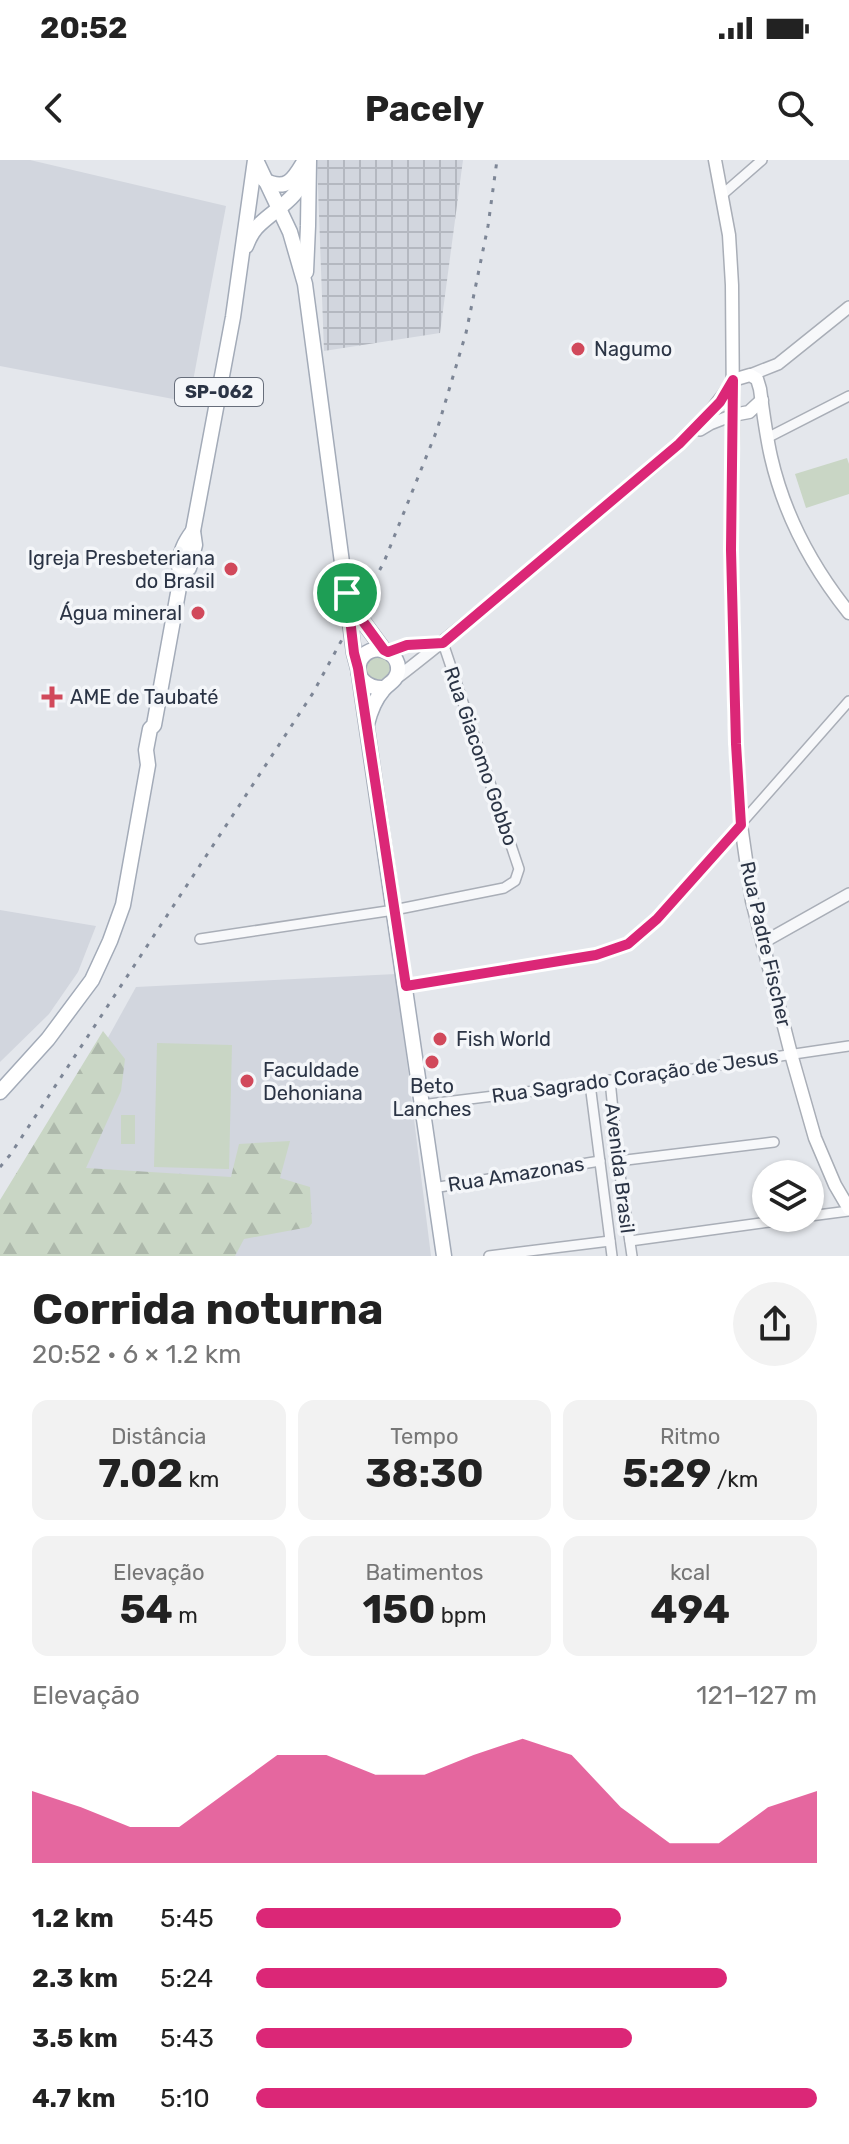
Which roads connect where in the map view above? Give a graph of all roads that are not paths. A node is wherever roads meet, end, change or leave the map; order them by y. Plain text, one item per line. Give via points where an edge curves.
1 (255, 160) edge
2 (307, 160) edge
3 (715, 160) edge
4 (762, 160) edge
5 (264, 180) junction
6 (723, 194) junction
7 (280, 210) junction
8 (242, 253) junction
9 (305, 284) junction
10 (849, 307) edge
11 (750, 375) junction
12 (733, 380) junction
13 (849, 396) edge
14 (762, 400) junction
15 (733, 415) junction
16 (767, 438) junction
17 (679, 444) junction
18 (347, 593) junction
19 (849, 613) edge
20 (443, 643) junction
21 (386, 651) junction
22 (359, 671) junction
23 (389, 684) junction
24 (849, 701) edge
25 (367, 724) junction
26 (741, 825) junction
27 (849, 894) edge
28 (394, 910) junction
29 (200, 939) dead end
30 (762, 943) junction
31 (406, 986) junction
32 (48, 1039) junction
33 (849, 1046) edge
34 (791, 1054) junction
35 (0, 1079) edge
36 (610, 1080) junction
37 (590, 1084) junction
38 (0, 1092) edge
39 (421, 1105) junction
40 (774, 1142) dead end
41 (600, 1161) junction
42 (618, 1161) junction
43 (433, 1188) junction
44 (849, 1210) edge
45 (824, 1214) edge
46 (752, 1224) edge
47 (610, 1241) junction
48 (630, 1241) junction
49 (444, 1256) edge
50 (489, 1256) edge
51 (612, 1256) edge
52 (632, 1256) edge

1 - 5 main road, SP-062
1 - 8 main road, SP-062
2 - 5 main road via 281,186
2 - 7 main road, SP-062 via 304,180
2 - 9 main road
3 - 6 main road, Rua Padre Fischer
4 - 6 street
5 - 7 main road
6 - 12 main road, Rua Padre Fischer
7 - 8 main road, SP-062 via 258,225
7 - 9 main road
8 - 32 main road, SP-062 via 193,531 195,545 189,568 182,571 154,725 155,753 149,759 123,905 92,980
9 - 18 main road
10 - 11 street via 778,364
11 - 12 main road
11 - 14 main road via 757,379
12 - 15 main road, Rua Padre Fischer
12 - 17 street via 720,402
13 - 16 street
14 - 15 main road via 749,412
14 - 16 main road
15 - 17 street
15 - 26 main road, Rua Padre Fischer via 731,550
16 - 19 main road via 790,516 823,579
17 - 20 street
18 - 21 main road
18 - 22 main road
20 - 21 street
20 - 23 street
20 - 28 street, Rua Giacomo Gobbo via 519,869 515,881 504,888
21 - 22 main road via 367,653
21 - 23 main road via 397,663 397,675
22 - 23 main road via 371,687
22 - 25 main road
23 - 25 main road
24 - 26 street
25 - 28 main road
26 - 30 main road, Rua Padre Fischer
26 - 31 street via 628,944 596,955
27 - 30 street
28 - 29 street
28 - 31 main road
30 - 34 main road, Rua Padre Fischer
31 - 39 main road
32 - 35 main road
32 - 38 main road
33 - 34 street, Rua Sagrado Coração de Jesus
34 - 36 street, Rua Sagrado Coração de Jesus
34 - 44 main road, Rua Padre Fischer via 815,1138
36 - 37 street, Rua Sagrado Coração de Jesus
36 - 42 street, Avenida Brasil
37 - 39 street, Rua Sagrado Coração de Jesus
37 - 41 street, Avenida Brasil
39 - 43 main road
40 - 42 street
41 - 43 street, Rua Amazonas
41 - 47 street, Avenida Brasil
42 - 48 street, Avenida Brasil
43 - 49 main road
44 - 45 street
46 - 48 street
47 - 50 street
47 - 51 street, Avenida Brasil
48 - 52 street, Avenida Brasil

